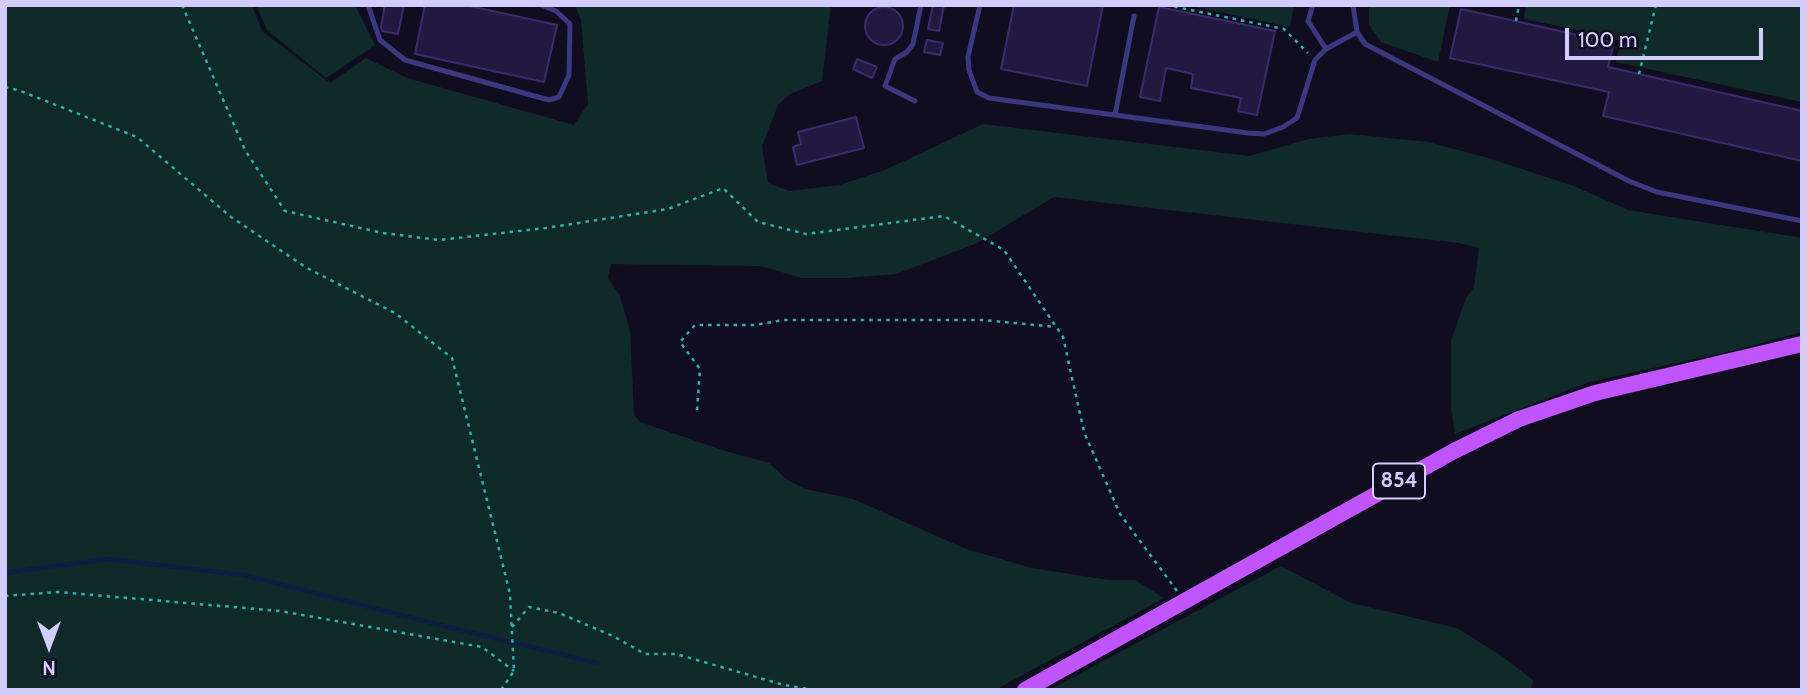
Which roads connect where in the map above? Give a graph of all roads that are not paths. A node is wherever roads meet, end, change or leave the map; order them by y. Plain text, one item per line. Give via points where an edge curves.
1 (368, 5) edge
2 (541, 5) edge
3 (920, 5) edge
4 (980, 5) edge
5 (1313, 5) edge
6 (1353, 5) edge
7 (1134, 16) dead end
8 (1357, 32) junction
9 (1326, 49) junction
10 (915, 101) dead end
11 (1115, 115) junction
12 (1802, 221) edge
13 (1802, 344) edge
14 (1025, 690) edge

1 - 2 lane via 380,40 405,60 549,100 559,97 569,75 570,24
3 - 10 lane via 914,44 895,60 885,86
4 - 11 lane via 968,57 977,92 989,98
5 - 9 lane via 1308,21
6 - 8 lane
7 - 11 lane
8 - 9 lane
8 - 12 lane via 1365,44 1649,190
9 - 11 lane via 1315,60 1297,118 1265,134
13 - 14 main road, 854 via 1595,393 1519,419

